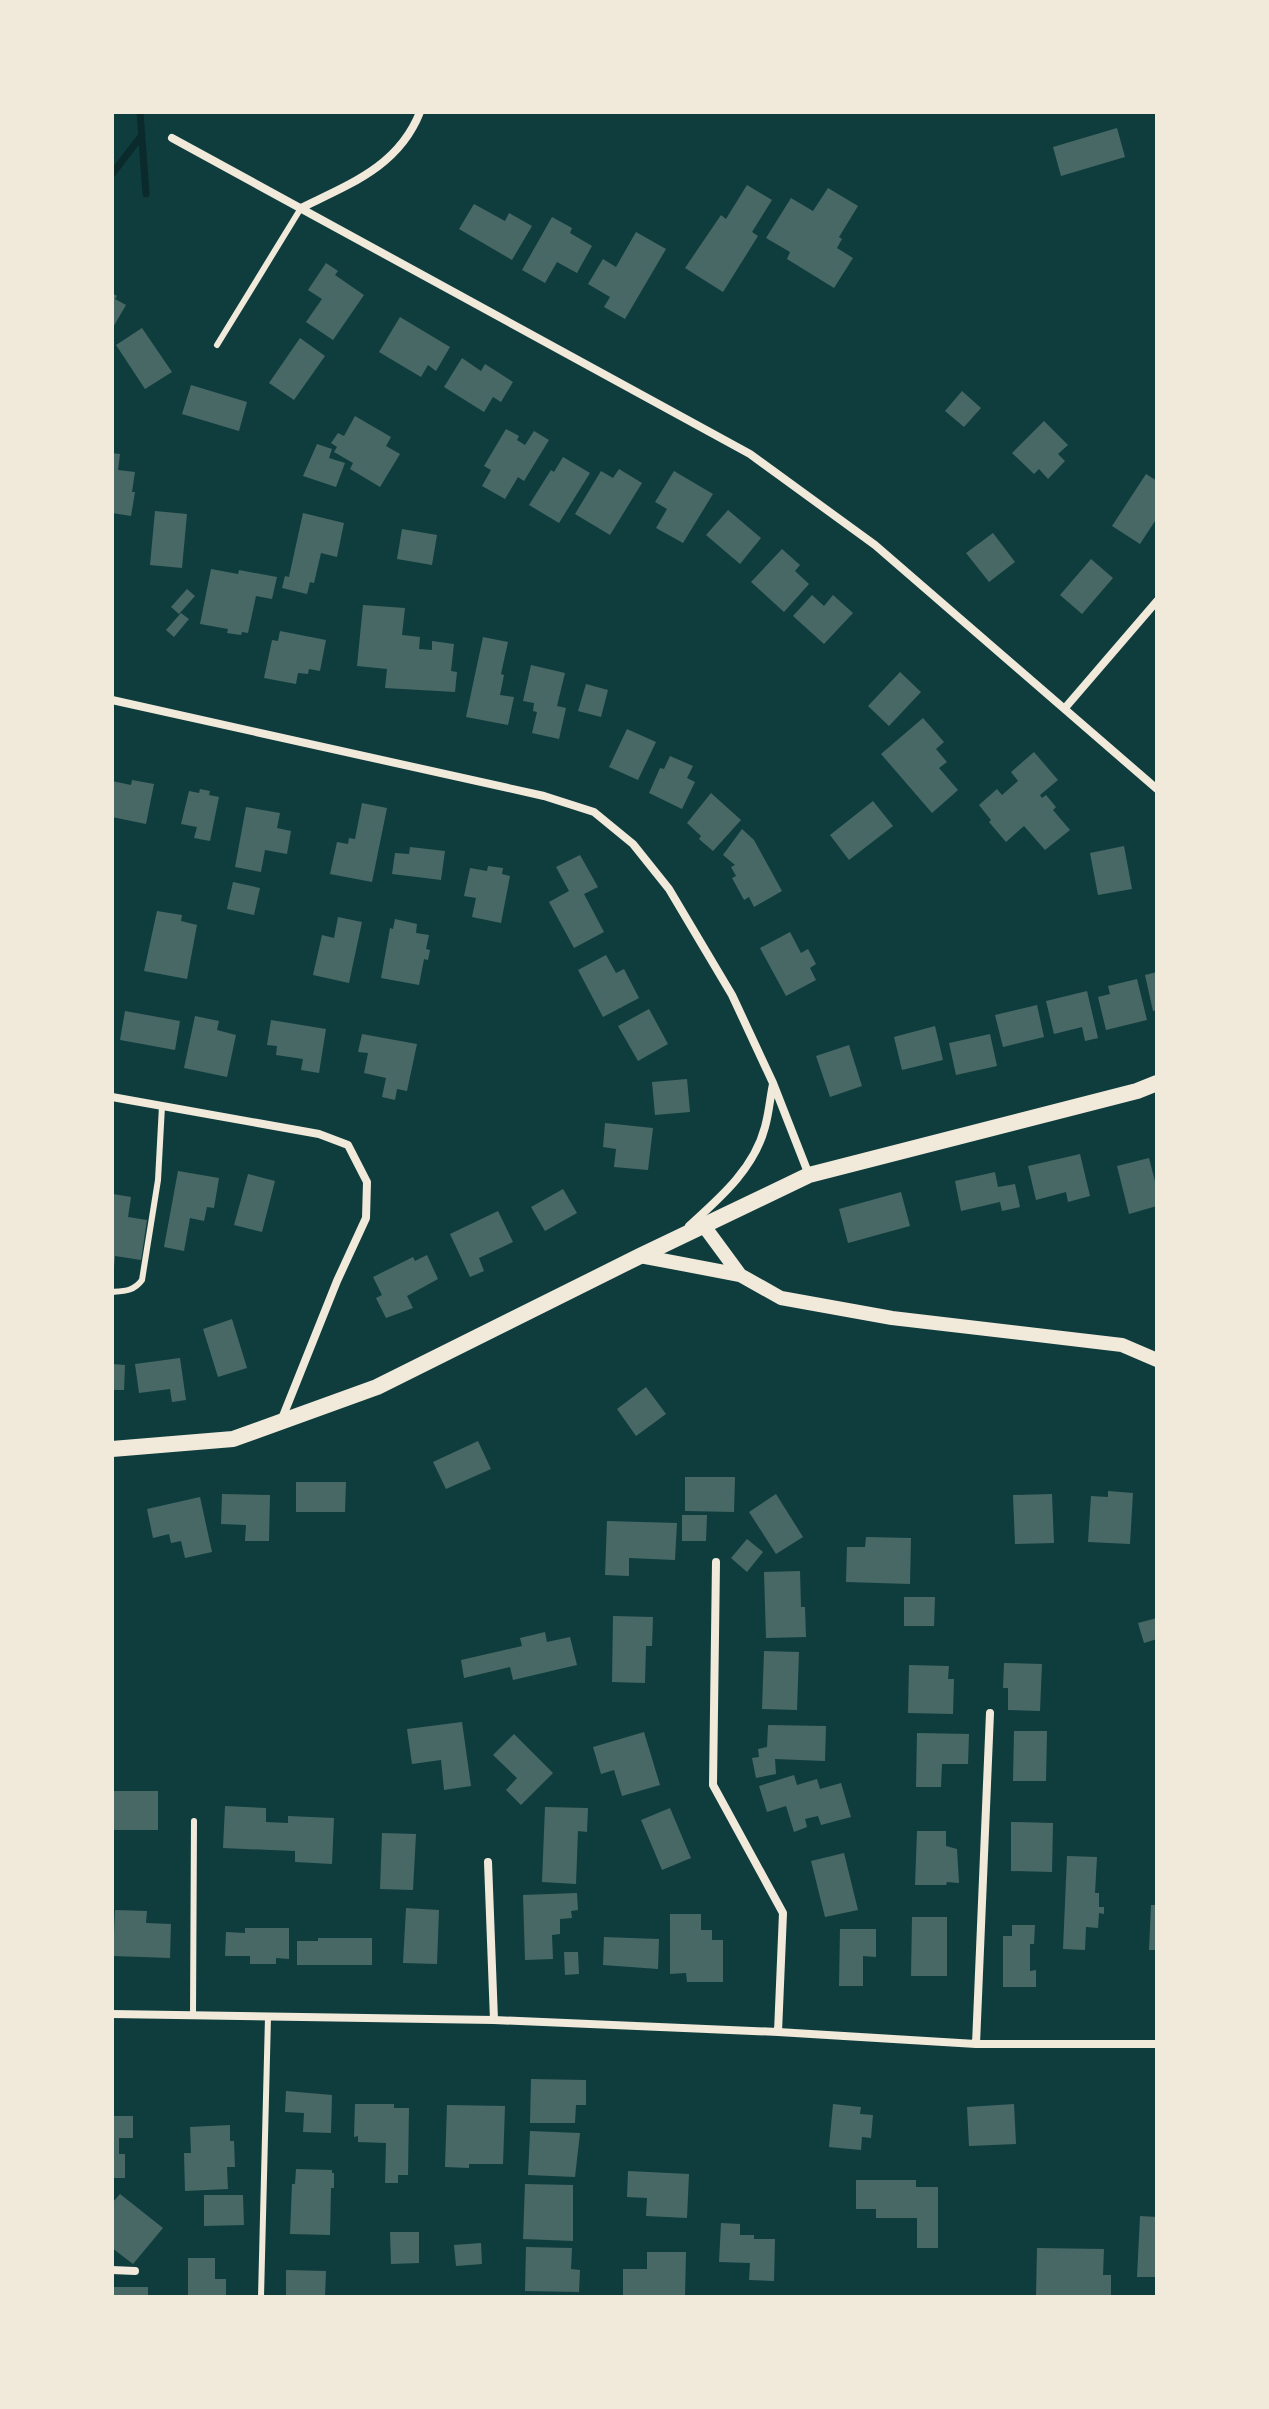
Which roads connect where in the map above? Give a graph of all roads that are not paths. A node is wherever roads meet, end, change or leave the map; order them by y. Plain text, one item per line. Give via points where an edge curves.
1 (420, 112) edge
2 (172, 138) dead end
3 (301, 208) junction
4 (217, 345) dead end
5 (1157, 601) edge
6 (112, 700) edge
7 (1065, 708) junction
8 (1157, 789) edge
9 (773, 1083) junction
10 (1157, 1083) edge
11 (112, 1097) edge
12 (162, 1106) junction
13 (809, 1175) junction
14 (704, 1226) junction
15 (675, 1240) junction
16 (640, 1256) junction
17 (740, 1275) junction
18 (112, 1292) edge
19 (1157, 1360) edge
20 (281, 1421) junction
21 (112, 1449) edge
22 (716, 1562) dead end
23 (990, 1713) dead end
24 (194, 1821) dead end
25 (488, 1862) dead end
26 (112, 2014) edge
27 (193, 2015) junction
28 (268, 2017) junction
29 (494, 2020) junction
30 (778, 2032) junction
31 (976, 2044) junction
32 (1157, 2044) edge
33 (112, 2270) edge
34 (135, 2271) dead end
35 (261, 2297) edge

1 - 3 street via 412,133 364,178
2 - 3 street
3 - 4 lane
3 - 7 street via 750,454 875,545
5 - 7 street
6 - 9 street via 544,796 594,812 633,844 669,889 732,995
7 - 8 street
9 - 13 street
9 - 15 street via 765,1129 749,1165
10 - 13 main road
11 - 12 street
12 - 18 lane via 158,1180 142,1280 137,1287
12 - 20 street via 319,1134 348,1145 367,1182 366,1218
13 - 14 main road
14 - 15 main road
14 - 17 street
15 - 16 main road
16 - 17 street
16 - 20 main road via 377,1387
17 - 19 street via 781,1298 892,1318 1122,1345
20 - 21 main road via 233,1439
22 - 30 street via 713,1785 783,1913
23 - 31 street
24 - 27 lane
25 - 29 street
26 - 27 street
27 - 28 street
28 - 29 street
28 - 35 lane
29 - 30 street
30 - 31 street
31 - 32 street
33 - 34 street

